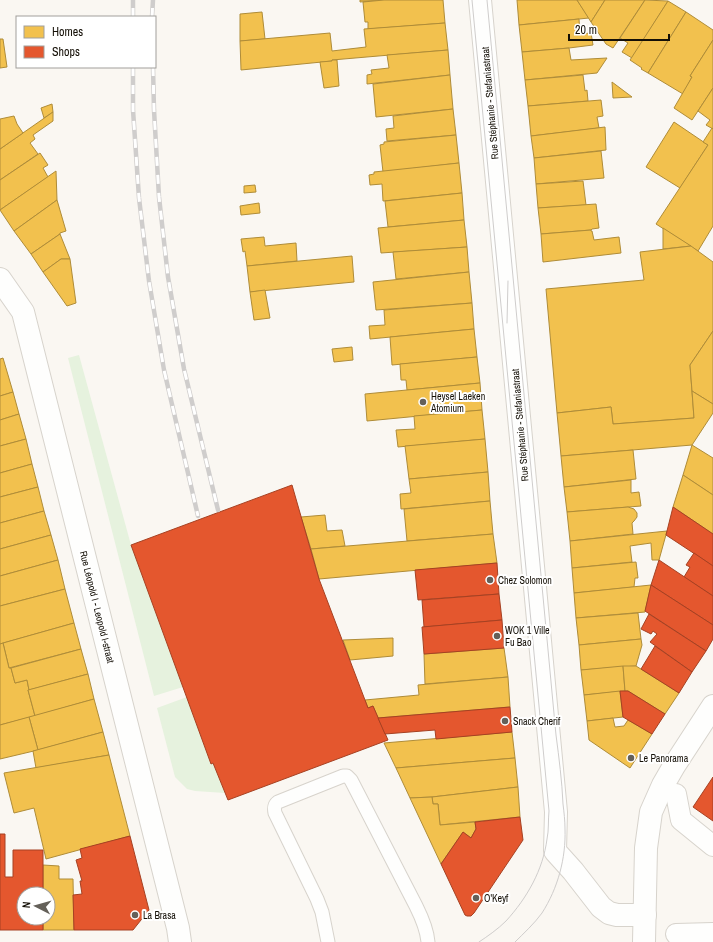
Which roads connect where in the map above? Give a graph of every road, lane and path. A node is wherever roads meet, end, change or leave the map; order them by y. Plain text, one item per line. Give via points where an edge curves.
1 (480, 0) edge
2 (0, 279) edge
3 (713, 706) edge
4 (676, 794) dead end
5 (713, 846) edge
6 (644, 915) junction
7 (710, 932) edge
8 (676, 934) dead end
9 (180, 942) edge
10 (328, 942) edge
11 (428, 942) edge
12 (644, 942) edge

1 - 6 street, Rue Stéphanie - Stefaniastraat via 556,812 555,851 608,913
2 - 9 street, Rue Léopold I - Leopold I-straat via 23,312
3 - 6 street via 674,766 651,812 646,848
4 - 5 street via 681,820
6 - 12 street
7 - 8 street
10 - 11 lane via 317,899 275,813 274,806 278,802 344,776 351,780 416,906 427,931

